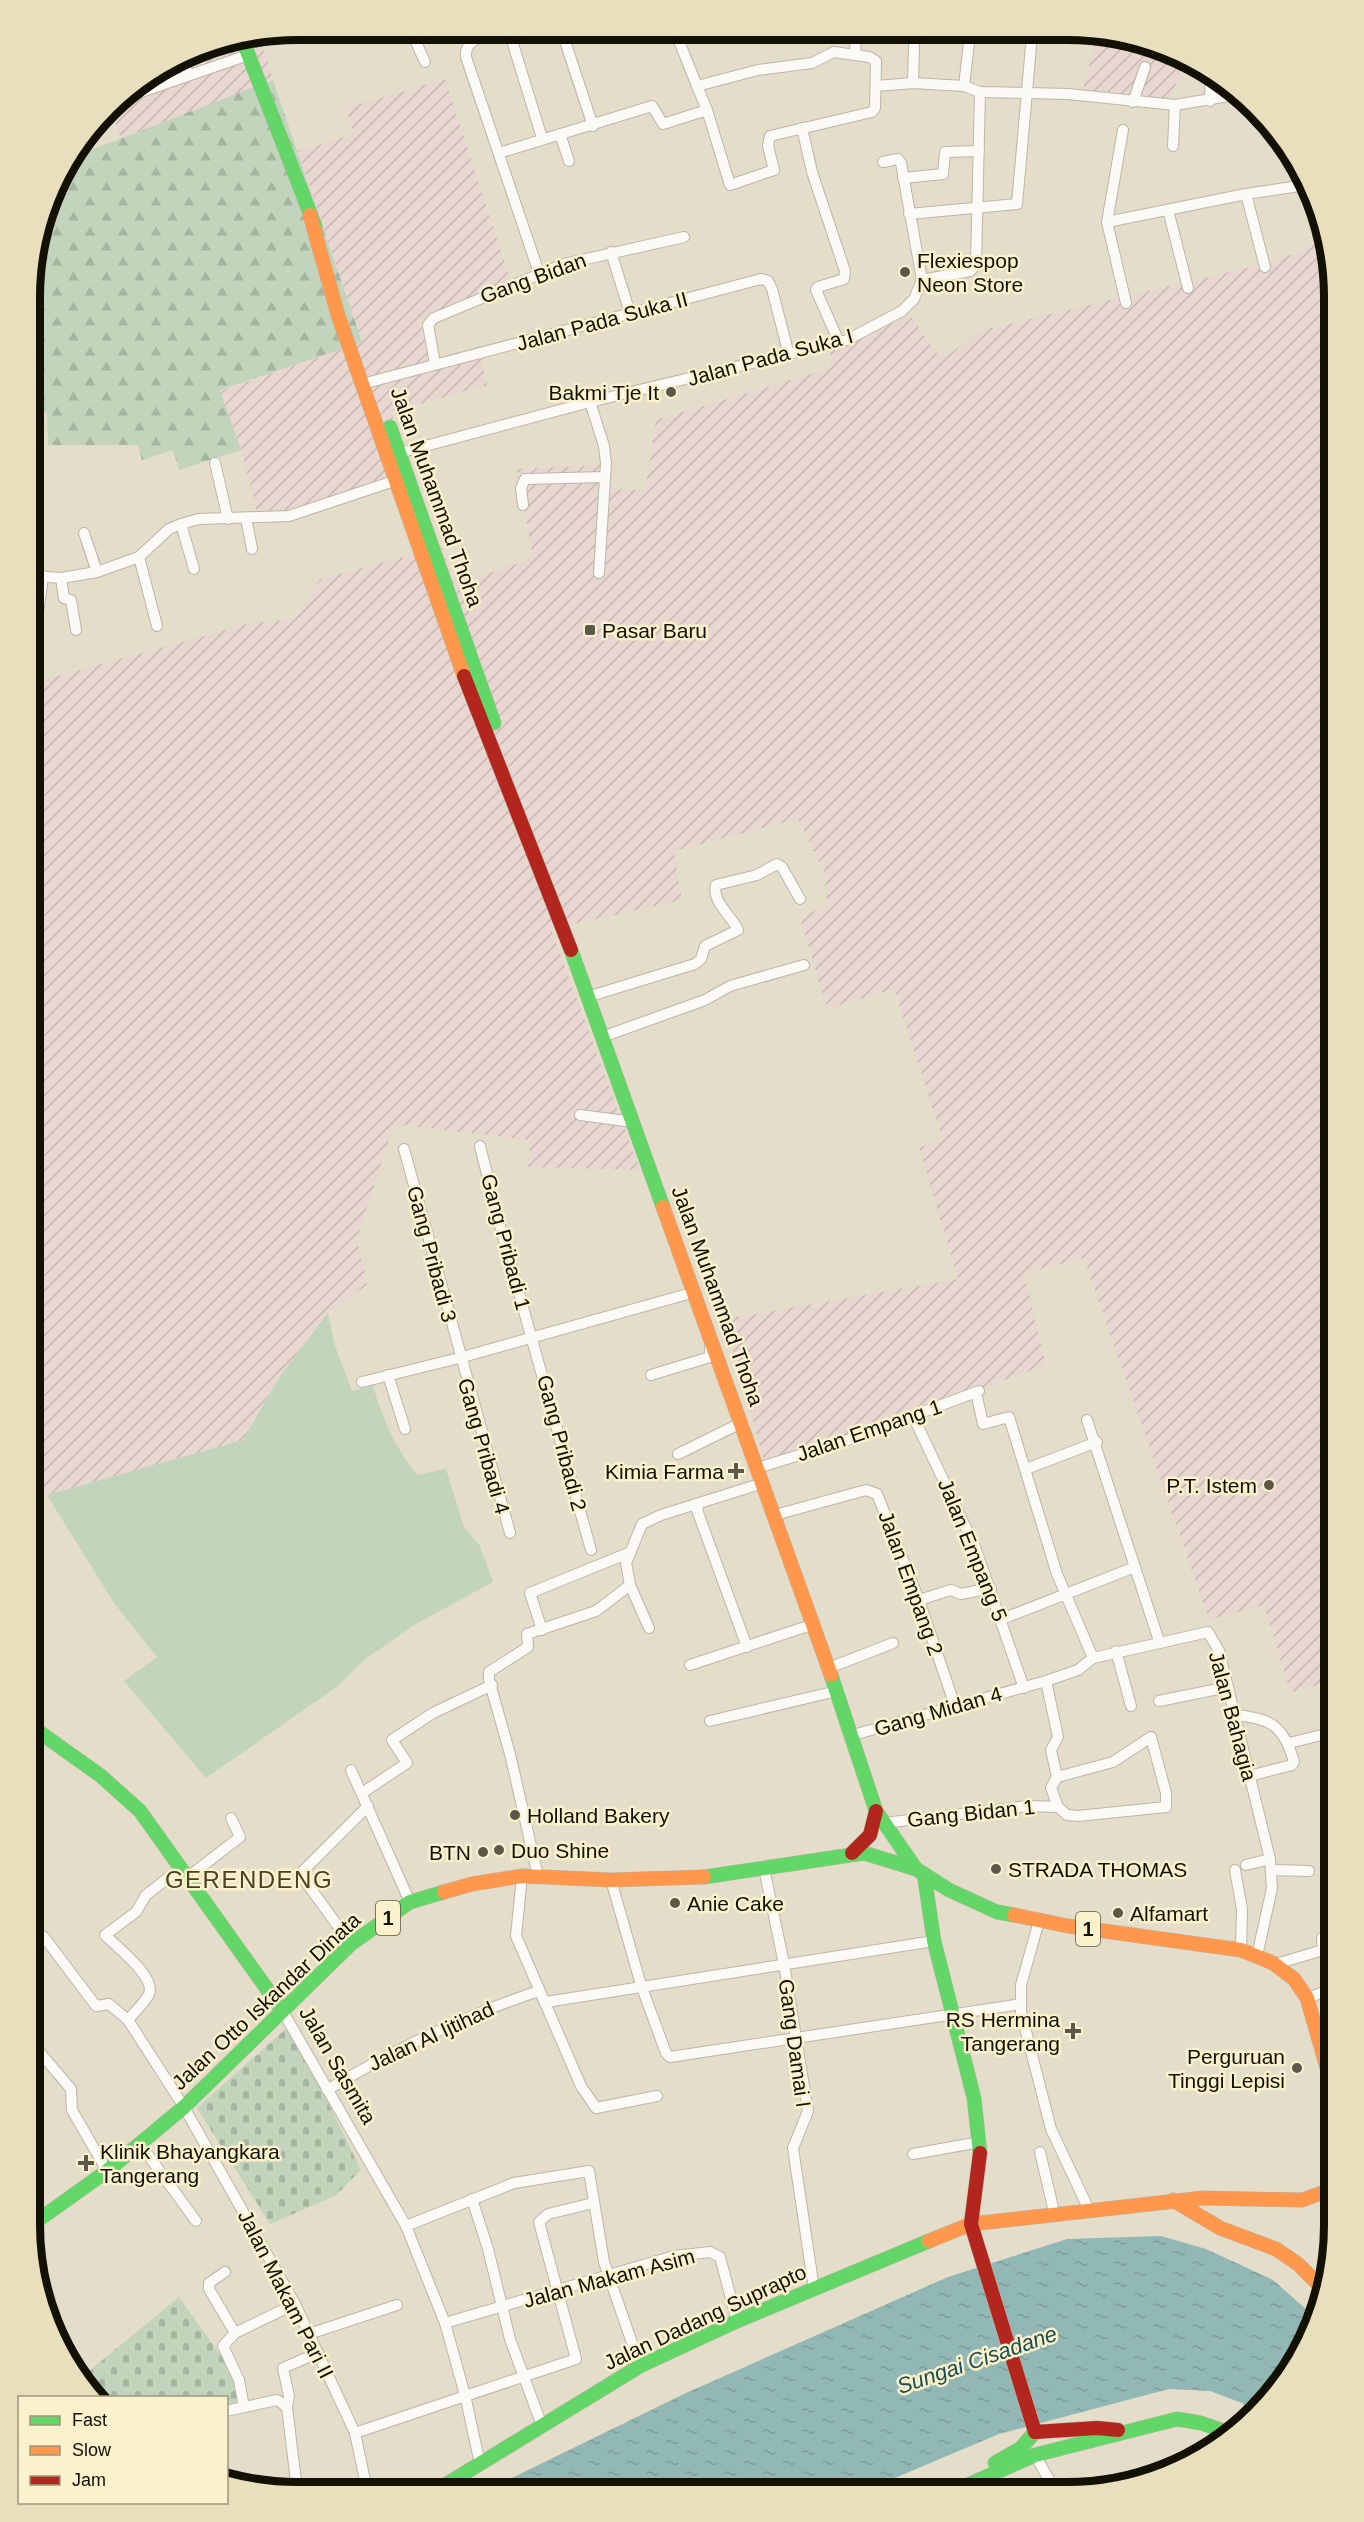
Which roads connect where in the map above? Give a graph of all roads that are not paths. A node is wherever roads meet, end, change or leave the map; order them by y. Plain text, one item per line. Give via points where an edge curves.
1 (415, 40) edge
2 (474, 40) edge
3 (512, 40) edge
4 (565, 40) edge
5 (678, 40) edge
6 (856, 40) edge
7 (969, 40) edge
8 (1031, 40) edge
9 (914, 46) dead end
10 (245, 47) edge
11 (855, 54) junction
12 (425, 62) dead end
13 (185, 66) edge
14 (1145, 67) dead end
15 (188, 75) junction
16 (913, 83) junction
17 (1211, 85) edge
18 (697, 86) junction
19 (876, 86) junction
20 (964, 86) junction
21 (147, 90) edge
22 (980, 92) junction
23 (1025, 93) junction
24 (1227, 97) edge
25 (1210, 101) junction
26 (1133, 102) junction
27 (1175, 105) junction
28 (707, 110) junction
29 (593, 126) junction
30 (802, 128) junction
31 (1123, 130) dead end
32 (560, 134) junction
33 (542, 138) junction
34 (1173, 146) dead end
35 (979, 152) junction
36 (500, 153) junction
37 (568, 161) dead end
38 (884, 162) dead end
39 (903, 178) junction
40 (1298, 186) edge
41 (1246, 194) junction
42 (978, 206) junction
43 (1168, 210) junction
44 (909, 214) junction
45 (1107, 222) junction
46 (684, 237) dead end
47 (611, 252) junction
48 (1265, 267) dead end
49 (539, 273) junction
50 (922, 280) junction
51 (1188, 288) dead end
52 (1126, 303) dead end
53 (630, 313) junction
54 (839, 342) junction
55 (789, 355) junction
56 (435, 364) junction
57 (367, 382) junction
58 (590, 402) junction
59 (399, 453) junction
60 (215, 462) dead end
61 (605, 477) junction
62 (402, 479) junction
63 (523, 505) dead end
64 (246, 518) junction
65 (228, 519) junction
66 (181, 524) junction
67 (84, 533) dead end
68 (252, 549) dead end
69 (139, 557) junction
70 (194, 570) dead end
71 (97, 572) junction
72 (599, 573) dead end
73 (40, 576) edge
74 (61, 578) junction
75 (157, 626) dead end
76 (76, 630) dead end
77 (800, 899) dead end
78 (804, 965) dead end
79 (587, 997) junction
80 (602, 1037) junction
81 (580, 1115) dead end
82 (633, 1122) junction
83 (480, 1146) dead end
84 (404, 1149) dead end
85 (695, 1292) junction
86 (533, 1337) junction
87 (713, 1345) junction
88 (459, 1358) junction
89 (388, 1375) junction
90 (651, 1375) dead end
91 (362, 1382) dead end
92 (913, 1416) junction
93 (1088, 1420) dead end
94 (741, 1423) junction
95 (405, 1429) dead end
96 (1096, 1442) junction
97 (678, 1454) dead end
98 (757, 1468) junction
99 (1026, 1469) junction
100 (763, 1482) junction
101 (699, 1504) junction
102 (775, 1515) junction
103 (510, 1533) dead end
104 (591, 1550) dead end
105 (630, 1552) junction
106 (1135, 1567) junction
107 (630, 1585) junction
108 (991, 1588) junction
109 (1066, 1592) junction
110 (919, 1600) junction
111 (1002, 1619) junction
112 (814, 1624) junction
113 (649, 1628) dead end
114 (542, 1630) junction
115 (1159, 1641) junction
116 (893, 1643) dead end
117 (747, 1647) junction
118 (1116, 1652) junction
119 (1093, 1658) junction
120 (690, 1665) dead end
121 (829, 1668) junction
122 (1046, 1682) junction
123 (492, 1685) junction
124 (1228, 1687) junction
125 (1024, 1688) junction
126 (837, 1691) junction
127 (1159, 1701) dead end
128 (955, 1706) junction
129 (1131, 1706) dead end
130 (1235, 1715) junction
131 (710, 1721) dead end
132 (40, 1732) edge
133 (1324, 1734) edge
134 (853, 1735) junction
135 (1289, 1743) junction
136 (351, 1770) dead end
137 (1249, 1776) junction
138 (1057, 1777) junction
139 (362, 1793) junction
140 (368, 1806) junction
141 (1058, 1807) junction
142 (876, 1810) junction
143 (231, 1818) dead end
144 (884, 1823) junction
145 (852, 1853) junction
146 (1271, 1864) junction
147 (1246, 1865) dead end
148 (764, 1868) junction
149 (1234, 1870) dead end
150 (920, 1872) junction
151 (1310, 1872) dead end
152 (185, 1873) junction
153 (522, 1876) junction
154 (538, 1876) junction
155 (611, 1880) junction
156 (411, 1902) junction
157 (1040, 1921) junction
158 (40, 1935) edge
159 (1324, 1936) edge
160 (934, 1941) junction
161 (351, 1944) junction
162 (1240, 1950) junction
163 (1257, 1956) junction
164 (784, 1964) junction
165 (1275, 1964) junction
166 (641, 1985) junction
167 (539, 1991) junction
168 (1324, 1992) edge
169 (1307, 1998) junction
170 (546, 2002) junction
171 (1021, 2004) junction
172 (282, 2010) junction
173 (951, 2013) junction
174 (128, 2020) junction
175 (797, 2038) junction
176 (40, 2053) edge
177 (1324, 2055) edge
178 (327, 2090) junction
179 (657, 2096) dead end
180 (184, 2107) junction
181 (981, 2142) junction
182 (140, 2144) junction
183 (1040, 2152) dead end
184 (914, 2154) dead end
185 (107, 2171) junction
186 (1324, 2192) edge
187 (472, 2199) junction
188 (1173, 2200) junction
189 (593, 2203) junction
190 (1090, 2212) junction
191 (1055, 2216) junction
192 (40, 2219) edge
193 (196, 2221) dead end
194 (971, 2224) junction
195 (406, 2226) junction
196 (225, 2272) dead end
197 (608, 2277) junction
198 (1317, 2283) edge
199 (814, 2289) junction
200 (558, 2291) junction
201 (295, 2304) junction
202 (397, 2305) dead end
203 (502, 2307) junction
204 (737, 2321) junction
205 (445, 2323) junction
206 (235, 2332) junction
207 (309, 2334) junction
208 (318, 2353) junction
209 (640, 2366) junction
210 (523, 2378) junction
211 (465, 2395) junction
212 (244, 2407) junction
213 (286, 2407) junction
214 (228, 2411) edge
215 (542, 2426) junction
216 (1034, 2430) junction
217 (1220, 2430) edge
218 (1123, 2431) junction
219 (355, 2433) junction
220 (1035, 2455) junction
221 (480, 2464) junction
222 (296, 2482) edge
223 (365, 2482) edge
224 (450, 2482) edge
225 (966, 2482) edge
226 (973, 2482) edge
227 (1050, 2482) edge

1 - 12 street
2 - 36 street via 465,52
3 - 33 street
4 - 29 street
5 - 18 street
6 - 11 street
7 - 20 street
8 - 23 street
9 - 16 street
10 - 15 street
10 - 57 main road, Jalan Muhammad Thoha via 310,215 323,268
11 - 18 street via 834,52 812,63 758,70
11 - 19 street via 876,61
13 - 15 street
14 - 26 street
15 - 21 street
16 - 19 street
16 - 20 street
17 - 25 street
18 - 28 street
19 - 30 street via 872,112
20 - 22 street
22 - 23 street
22 - 35 street
23 - 26 street
23 - 42 street via 1018,199 1013,206
24 - 25 street
25 - 27 street
26 - 27 street
27 - 34 street
28 - 29 street via 663,124 652,105
28 - 30 street via 730,185 774,170 768,146 770,136
29 - 32 street
30 - 54 street via 812,172 845,271 844,279 816,290
31 - 45 street
32 - 33 street
32 - 37 street
33 - 36 street
35 - 39 street via 945,152 943,174
35 - 42 street
36 - 49 street
38 - 39 street via 900,160
39 - 44 street
40 - 41 street
41 - 43 street
41 - 48 street
42 - 44 street
42 - 50 street via 976,265 970,271
43 - 45 street
43 - 51 street
44 - 50 street
45 - 52 street
46 - 47 street, Gang Bidan
47 - 49 street, Gang Bidan
47 - 53 street
49 - 56 street, Gang Bidan via 430,321
50 - 54 street, Jalan Pada Suka I via 914,298 902,311
53 - 55 street, Jalan Pada Suka II via 764,280 772,289
53 - 56 street, Jalan Pada Suka II
54 - 55 street, Jalan Pada Suka I
55 - 58 street, Jalan Pada Suka I
56 - 57 street, Jalan Pada Suka II
57 - 59 main road, Jalan Muhammad Thoha
57 - 62 main road, Jalan Muhammad Thoha
58 - 59 street, Jalan Pada Suka I
58 - 61 street via 604,446
59 - 62 main road, Jalan Muhammad Thoha
60 - 65 street
61 - 63 street via 525,479 521,488
61 - 72 street
62 - 64 street via 289,516
62 - 79 main road, Jalan Muhammad Thoha via 482,724
64 - 65 street
64 - 68 street
65 - 66 street via 199,519
66 - 69 street via 169,529
66 - 70 street
67 - 71 street
69 - 71 street
69 - 75 street
71 - 74 street
73 - 74 street
74 - 76 street via 64,598 71,600
77 - 79 street via 777,864 757,875 716,885 714,890 724,912 733,918 738,930 705,946 695,964
78 - 80 street via 730,986 705,1000
79 - 80 main road, Jalan Muhammad Thoha
80 - 82 main road, Jalan Muhammad Thoha
81 - 82 street
82 - 85 main road, Jalan Muhammad Thoha
83 - 86 street, Gang Pribadi 1
84 - 88 street, Gang Pribadi 3
85 - 86 street
85 - 87 main road, Jalan Muhammad Thoha
86 - 88 street
86 - 104 street, Gang Pribadi 2
87 - 90 street via 710,1357
87 - 94 main road, Jalan Muhammad Thoha
88 - 89 street
88 - 103 street, Gang Pribadi 4
89 - 91 street
89 - 95 street
92 - 98 street, Jalan Empang 1
92 - 99 street, Jalan Empang 1 via 978,1391 983,1424 1009,1417
92 - 108 street, Jalan Empang 5 via 962,1515
93 - 96 street
94 - 97 street
94 - 98 main road, Jalan Muhammad Thoha
96 - 99 street
96 - 106 street
98 - 100 main road, Jalan Muhammad Thoha
99 - 109 street
100 - 101 street
100 - 102 main road, Jalan Muhammad Thoha
101 - 105 street via 642,1524
101 - 117 street
102 - 110 street, Jalan Empang 2 via 866,1490 877,1494
102 - 112 main road, Jalan Muhammad Thoha
105 - 107 street via 626,1563
105 - 114 street via 530,1593
106 - 109 street
106 - 115 street
107 - 113 street
107 - 114 street via 596,1611
108 - 110 street via 962,1594 951,1590
108 - 111 street, Jalan Empang 5
109 - 111 street
109 - 119 street
110 - 128 street, Jalan Empang 2
111 - 125 street, Jalan Empang 5
112 - 117 street
112 - 121 main road, Jalan Muhammad Thoha
114 - 123 street via 527,1634 528,1647 489,1672
115 - 118 street, Jalan Bahagia
115 - 124 street, Jalan Bahagia via 1208,1632
116 - 121 street
117 - 120 street
118 - 119 street, Jalan Bahagia
118 - 129 street
119 - 122 street, Jalan Bahagia via 1078,1670
121 - 126 main road, Jalan Muhammad Thoha
122 - 125 street, Jalan Bahagia
122 - 138 street via 1058,1737 1051,1750
123 - 139 street via 433,1713 392,1740 407,1763
123 - 154 street
124 - 127 street
124 - 130 street, Jalan Bahagia
125 - 128 street, Gang Midan 4
126 - 131 street
126 - 134 main road, Jalan Muhammad Thoha
128 - 134 street, Gang Midan 4
130 - 135 street via 1262,1717
130 - 137 street, Jalan Bahagia
132 - 152 main road, Jalan Sasmita via 122,1791
133 - 135 street
134 - 142 main road, Jalan Muhammad Thoha
135 - 137 street via 1293,1764
136 - 139 street
137 - 146 street, Jalan Bahagia
138 - 141 street via 1051,1788
138 - 141 street, Gang Bidan 1 via 1113,1762 1151,1737 1166,1793 1166,1807 1078,1816 1066,1815
139 - 140 street
140 - 156 street
140 - 161 street via 300,1874
141 - 144 street, Gang Bidan 1 via 1028,1806
142 - 144 main road, Jalan Muhammad Thoha
142 - 145 main road via 871,1836
143 - 152 street via 240,1837
144 - 150 main road, Jalan Muhammad Thoha
145 - 148 main road, Jalan Otto Iskandar Dinata / 1
145 - 150 main road, Jalan Otto Iskandar Dinata / 1 via 875,1856
146 - 147 street
146 - 151 street
146 - 163 street, Jalan Bahagia via 1272,1888
148 - 155 main road, Jalan Otto Iskandar Dinata / 1 via 696,1878
148 - 164 street, Gang Damai I
149 - 162 street via 1242,1909
150 - 157 main road, 1 via 997,1912
150 - 160 main road
152 - 172 main road, Jalan Sasmita
152 - 174 street via 146,1895 136,1912 105,1935 144,1974 150,1987
153 - 154 main road, Jalan Otto Iskandar Dinata / 1
153 - 156 main road, Jalan Otto Iskandar Dinata / 1 via 472,1884
153 - 167 street via 516,1936
154 - 155 main road, Jalan Otto Iskandar Dinata / 1
155 - 166 street
156 - 161 main road, Jalan Otto Iskandar Dinata / 1
157 - 162 main road, 1
157 - 171 street via 1021,1985
158 - 174 street via 96,2006 109,2004
159 - 165 street via 1323,1950
160 - 164 street
160 - 173 main road
161 - 172 main road, Jalan Otto Iskandar Dinata / 1
162 - 163 main road, 1
163 - 165 main road, 1
164 - 166 street
164 - 175 street, Gang Damai I
165 - 169 main road, 1 via 1294,1979
166 - 170 street
166 - 175 street via 670,2057
167 - 170 street
167 - 178 street, Jalan Al Ijtihad via 482,2011 378,2060
168 - 169 street
169 - 177 main road, 1
170 - 179 street via 581,2086 596,2108
171 - 173 street
171 - 190 street via 1051,2129
172 - 178 street, Jalan Sasmita
172 - 180 main road, Jalan Otto Iskandar Dinata / 1
173 - 175 street
173 - 181 main road via 974,2098
174 - 180 street, Jalan Makam Pari II
175 - 199 street, Gang Damai I via 808,2111 793,2148
176 - 185 street via 71,2089 72,2110
178 - 195 street, Jalan Sasmita
180 - 182 main road, Jalan Otto Iskandar Dinata / 1
180 - 201 street, Jalan Makam Pari II
181 - 184 street
181 - 194 main road
182 - 185 main road, Jalan Otto Iskandar Dinata / 1
182 - 193 street
183 - 191 street
185 - 192 main road, Jalan Otto Iskandar Dinata / 1
186 - 188 main road, Jalan Dadang Suprapto via 1302,2200
187 - 189 street via 513,2183 589,2171
187 - 195 street
187 - 203 street
188 - 190 main road, Jalan Dadang Suprapto
188 - 198 main road via 1220,2228 1276,2249
189 - 197 street
189 - 200 street via 548,2214 539,2222
190 - 191 main road, Jalan Dadang Suprapto
191 - 194 main road, Jalan Dadang Suprapto
194 - 199 main road, Jalan Dadang Suprapto
194 - 216 main road
195 - 205 street, Jalan Sasmita
196 - 206 street via 209,2283 209,2289
197 - 200 street, Jalan Makam Asim
197 - 204 street, Jalan Makam Asim via 674,2256 710,2252 720,2257
197 - 209 street
199 - 204 main road, Jalan Dadang Suprapto
200 - 203 street, Jalan Makam Asim
200 - 210 street via 576,2359
201 - 206 street
201 - 207 street, Jalan Makam Pari II
202 - 207 street
203 - 205 street, Jalan Makam Asim
203 - 210 street
204 - 209 main road, Jalan Dadang Suprapto
205 - 211 street, Jalan Sasmita
206 - 212 street via 223,2346 239,2380
207 - 208 street, Jalan Makam Pari II
208 - 213 street via 283,2368 289,2396
208 - 219 street, Jalan Makam Pari II
209 - 215 main road, Jalan Dadang Suprapto
210 - 211 street
210 - 215 street
211 - 219 street
211 - 221 street, Jalan Sasmita
212 - 213 street via 277,2400
212 - 214 street
213 - 222 street
215 - 221 main road, Jalan Dadang Suprapto
216 - 218 main road via 1058,2433 1102,2427
216 - 225 main road via 1021,2448
217 - 218 main road via 1177,2419
218 - 220 main road
219 - 223 street, Jalan Makam Pari II
220 - 226 main road
220 - 227 street
221 - 224 main road, Jalan Dadang Suprapto

